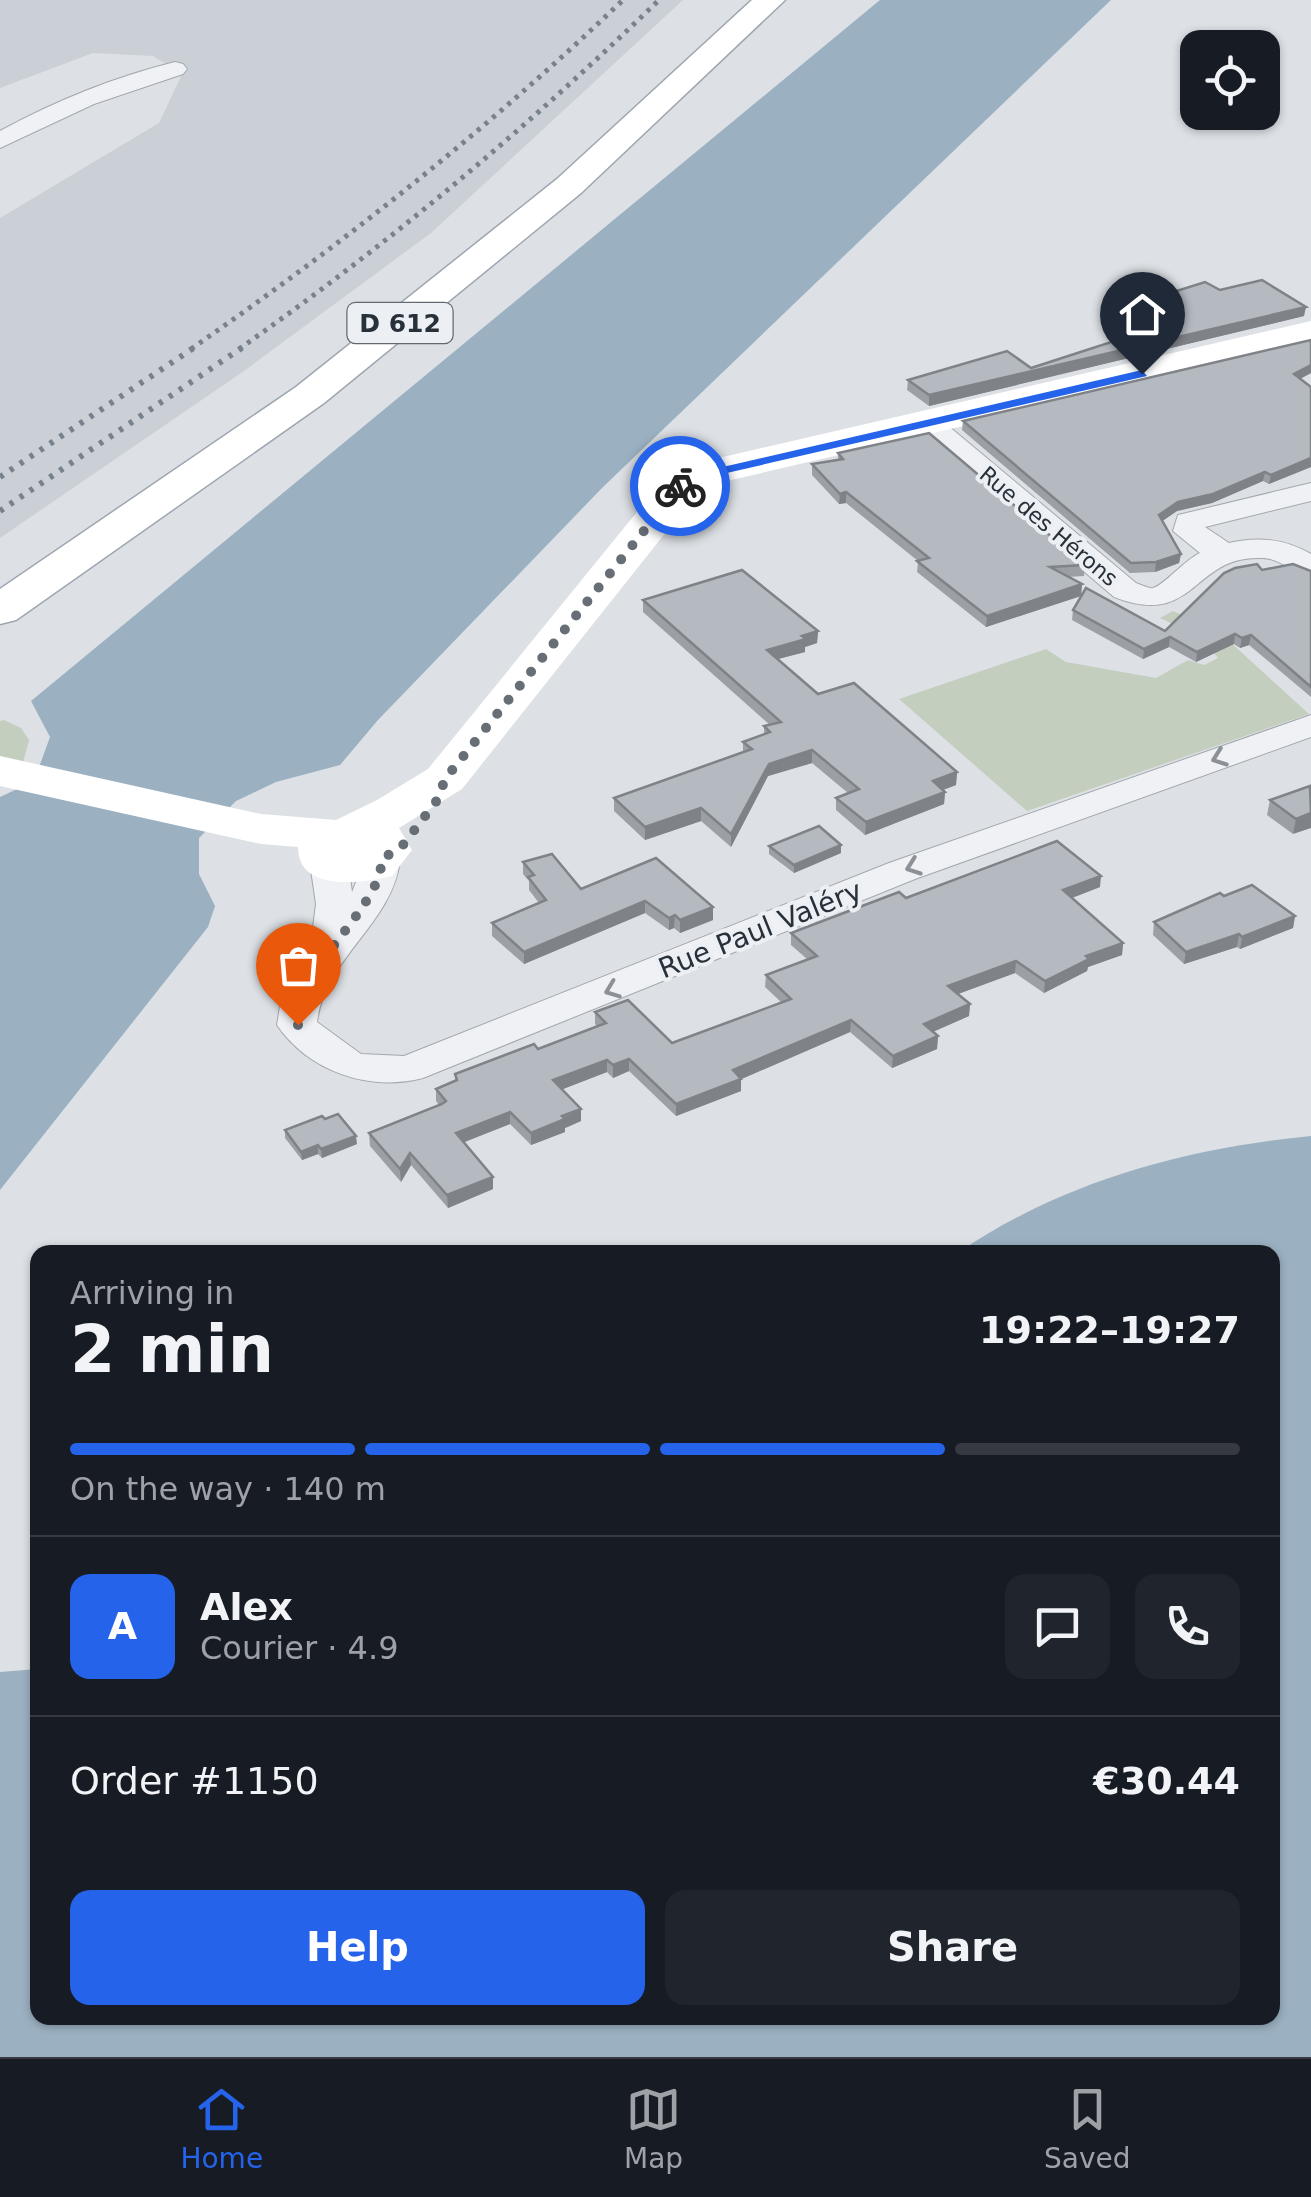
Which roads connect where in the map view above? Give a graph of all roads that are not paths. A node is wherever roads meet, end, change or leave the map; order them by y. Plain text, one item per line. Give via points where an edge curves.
1 (770, 0) edge
2 (140, 78) junction
3 (98, 80) junction
4 (44, 116) junction
5 (0, 117) edge
6 (0, 141) edge
7 (1311, 333) edge
8 (930, 424) junction
9 (1311, 492) edge
10 (1311, 531) edge
11 (1270, 549) junction
12 (1225, 555) junction
13 (1311, 569) edge
14 (0, 610) edge
15 (1311, 725) edge
16 (9, 773) edge
17 (351, 851) junction
18 (328, 950) junction

1 - 14 main road, D 612 via 569,186 310,395
2 - 3 street
2 - 3 street via 167,64
2 - 4 street
3 - 4 street
3 - 5 street
4 - 6 street
7 - 8 main road
8 - 12 street, Rue des Hérons via 1125,590 1145,599 1169,594 1199,565
8 - 17 main road via 682,484 445,779 403,845
9 - 12 street via 1189,522 1190,531
10 - 11 street
11 - 12 street
11 - 13 street via 1284,550
15 -> 18 street, Rue Paul Valéry via 902,870 408,1069 344,1064 298,1025 302,996
16 - 17 main road
17 - 18 street, Rue Paul Valéry
17 - 18 street, Rue Paul Valéry via 382,868

